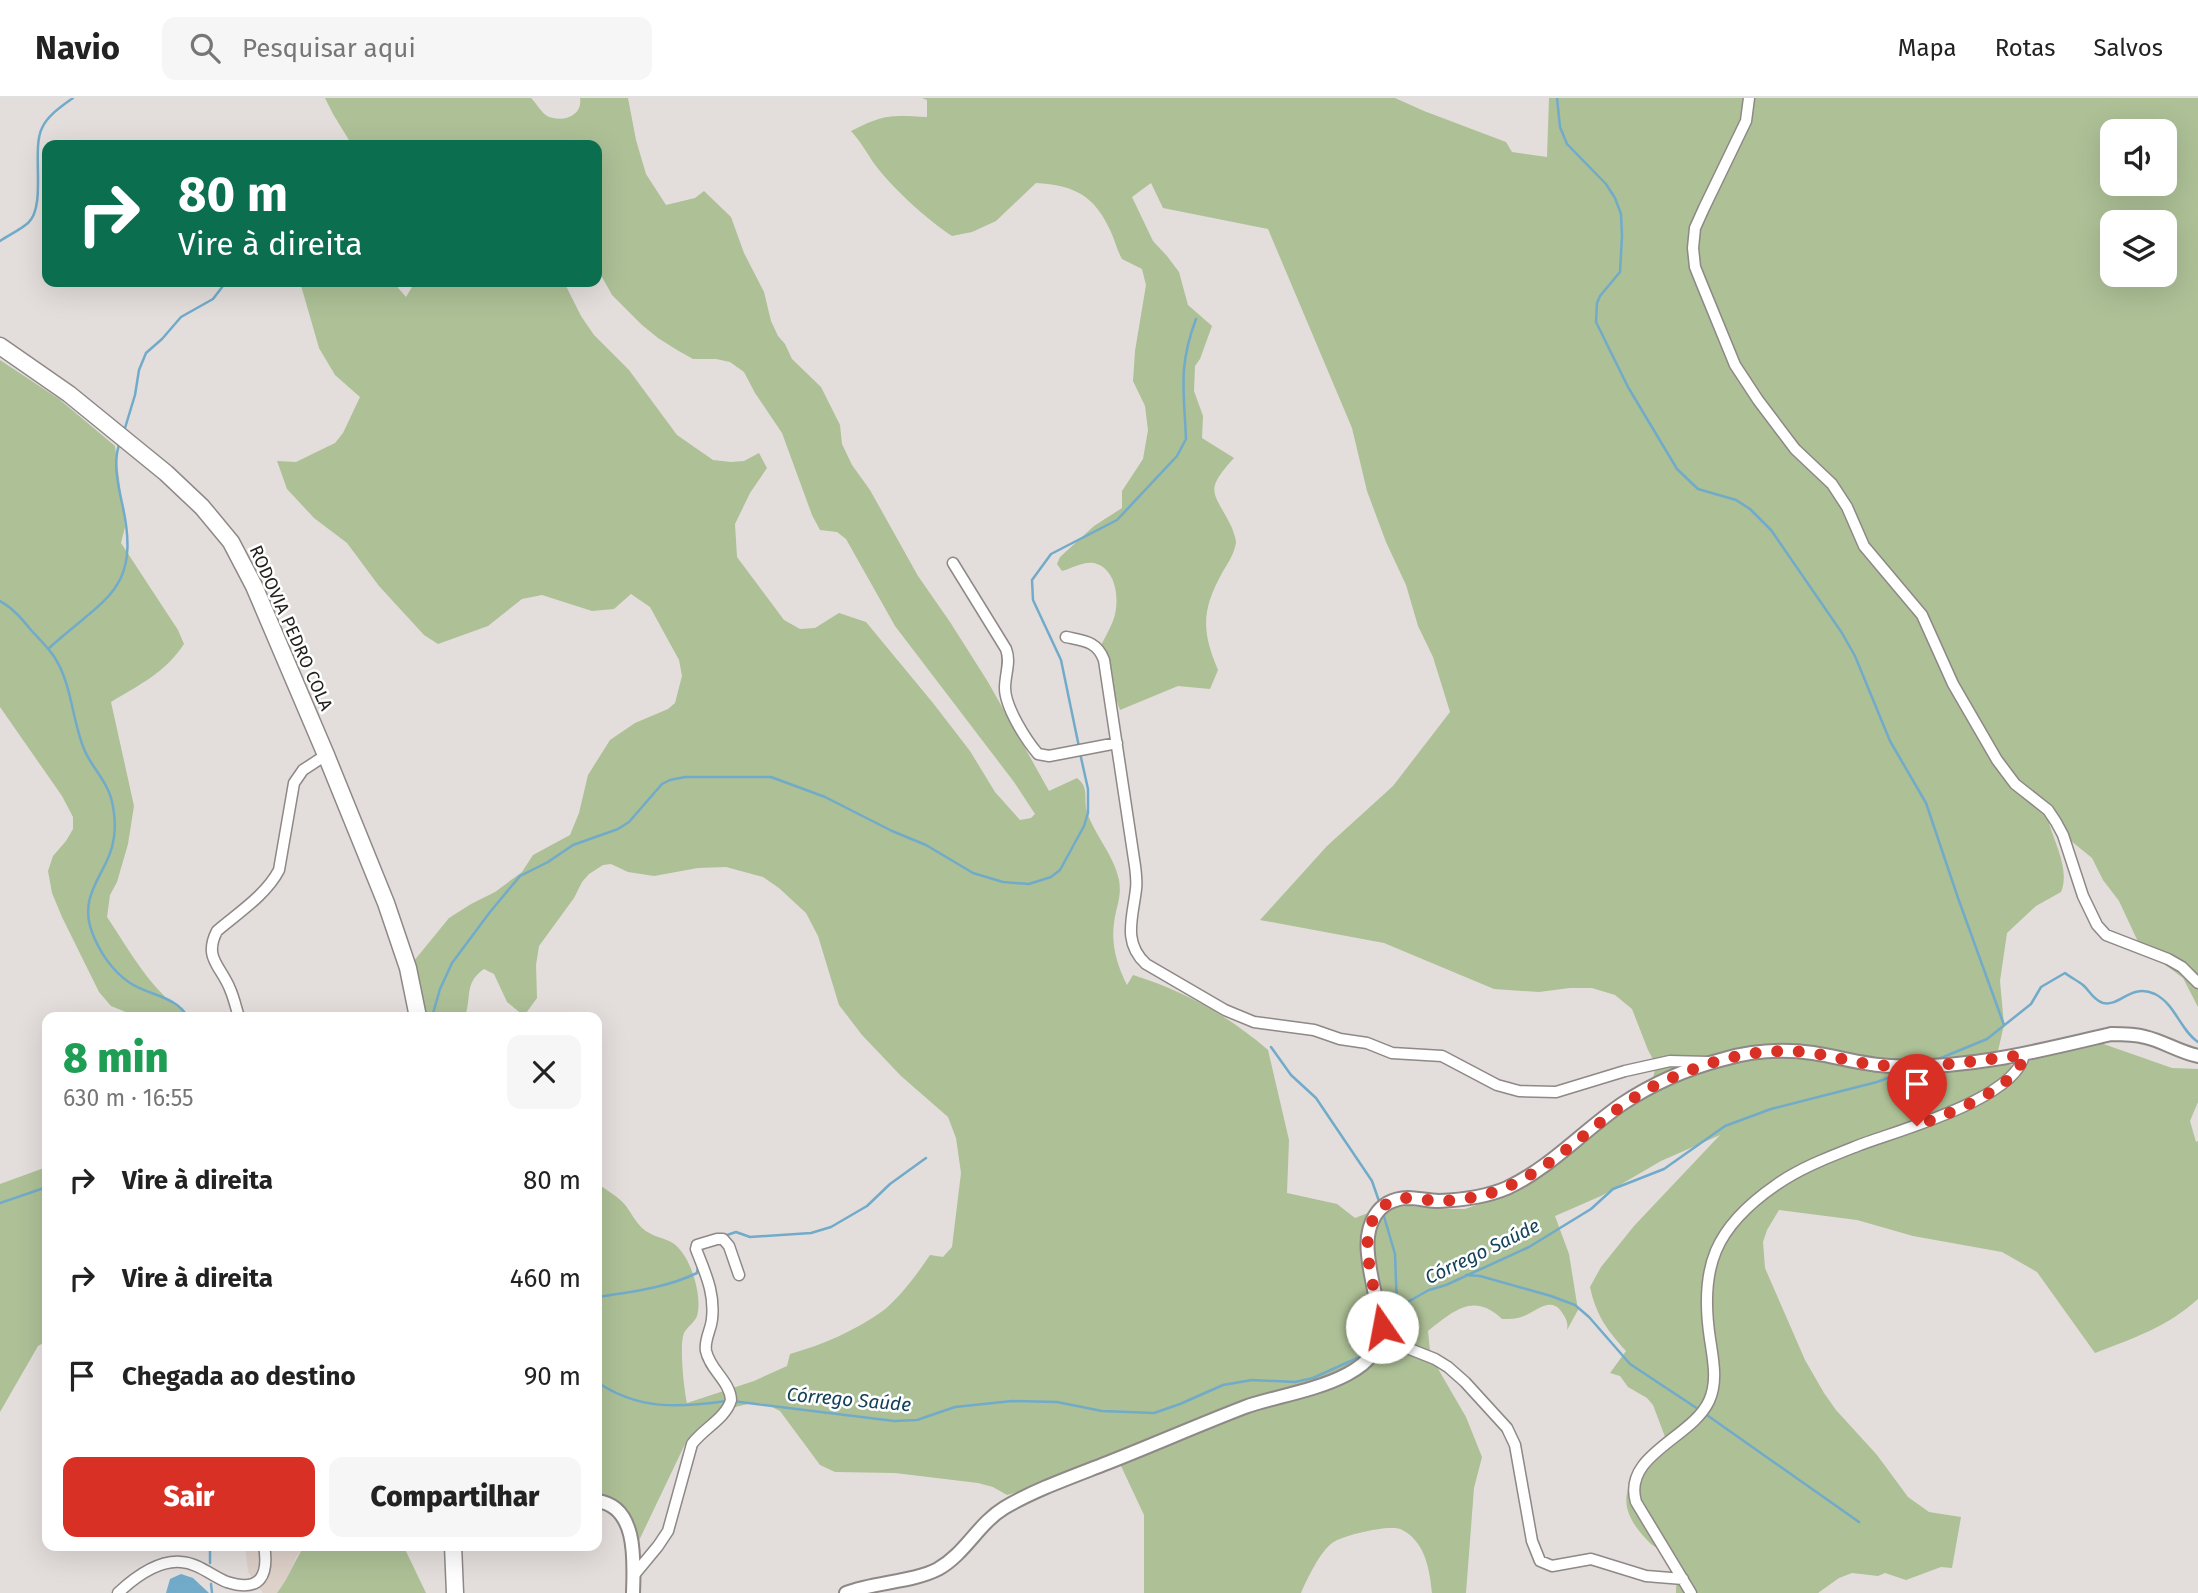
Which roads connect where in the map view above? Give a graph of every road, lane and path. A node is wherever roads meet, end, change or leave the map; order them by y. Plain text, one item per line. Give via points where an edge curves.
1 (1749, 98) edge
2 (0, 346) edge
3 (953, 563) dead end
4 (1066, 637) dead end
5 (1117, 743) junction
6 (326, 755) junction
7 (2198, 983) edge
8 (238, 1012) edge
9 (417, 1012) edge
10 (2024, 1055) junction
11 (2198, 1056) edge
12 (1712, 1063) junction
13 (739, 1276) dead end
14 (1382, 1338) junction
15 (602, 1502) edge
16 (264, 1551) edge
17 (453, 1551) edge
18 (634, 1576) junction
19 (1684, 1578) junction
20 (118, 1593) edge
21 (455, 1593) edge
22 (633, 1593) edge
23 (846, 1593) edge
24 (1691, 1593) edge

1 - 7 street via 1746,121 1704,208 1693,248 1695,267 1735,365 1795,449 1832,484 1864,546 1922,615 1953,684 1997,760 2015,784 2056,822 2097,925 2106,935 2175,963
2 - 6 main road, RODOVIA PEDRO COLA via 129,441 219,525 249,576
3 - 5 street via 1006,649 1007,699 1032,748 1049,756
4 - 5 street via 1095,644 1101,652
5 - 12 street via 1137,887 1130,930 1133,948 1146,964 1225,1010 1254,1022 1314,1030 1392,1053 1442,1056 1518,1091 1556,1092 1670,1061
6 - 8 street via 303,770 294,783 275,878 213,938 212,954
6 - 9 main road, RODOVIA PEDRO COLA via 390,915
10 - 11 street via 2124,1034 2147,1037
10 - 12 street via 1929,1067 1855,1063 1777,1051
10 - 19 street via 2020,1068 1999,1086 1946,1114 1816,1162 1777,1184 1728,1228 1706,1287 1715,1383 1709,1402 1695,1421 1638,1471 1634,1481 1636,1502
12 - 14 street via 1641,1093 1530,1176 1504,1189 1461,1200 1400,1199 1377,1210 1368,1254
13 - 18 street via 723,1239 697,1245 713,1302 706,1350 732,1400 692,1444 668,1531
14 - 19 street via 1448,1367 1507,1428 1515,1445 1532,1541 1541,1561 1552,1566 1591,1559 1646,1576
14 - 23 street via 1366,1360 1334,1381 1246,1406 1081,1474 1004,1508 936,1570
15 - 18 street via 615,1508 627,1526
16 - 20 street via 265,1572 254,1584 236,1585 198,1567 174,1562 148,1571
17 - 21 main road
18 - 22 street
19 - 24 street

